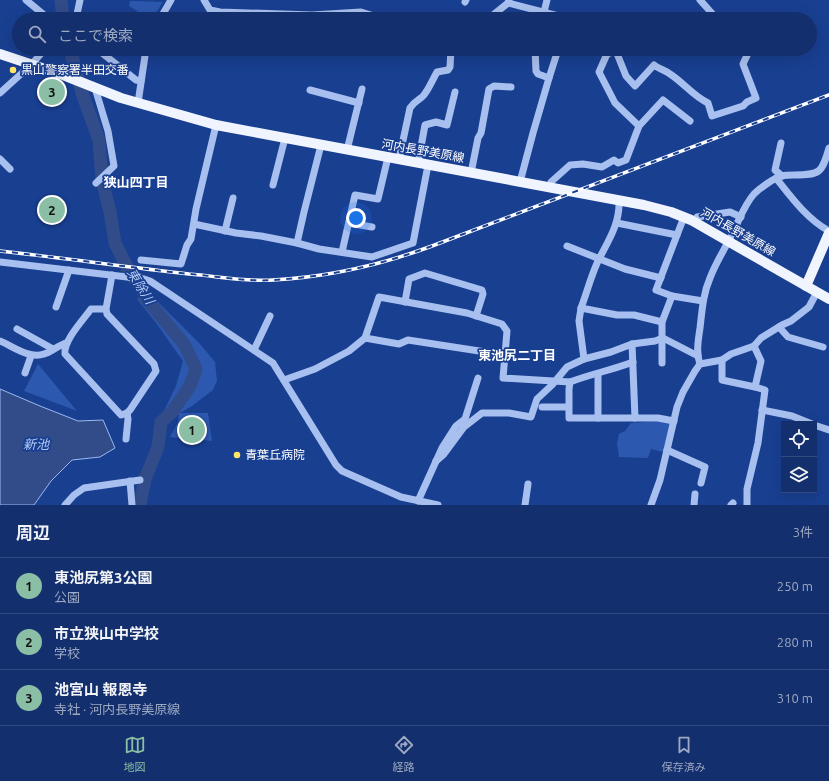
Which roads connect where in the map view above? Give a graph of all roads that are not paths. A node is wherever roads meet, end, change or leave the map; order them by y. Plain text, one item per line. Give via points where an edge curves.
1 (26, 0) edge
2 (80, 0) edge
3 (171, 0) edge
4 (204, 0) edge
5 (548, 0) edge
6 (700, 0) edge
7 (509, 2) edge
8 (40, 12) edge
9 (77, 12) edge
10 (164, 12) edge
11 (220, 12) edge
12 (497, 12) edge
13 (544, 12) joint
14 (711, 12) edge
15 (0, 54) edge
16 (39, 56) edge
17 (106, 56) edge
18 (145, 56) edge
19 (451, 56) edge
20 (535, 56) edge
21 (556, 56) edge
22 (606, 56) edge
23 (618, 56) edge
24 (747, 56) edge
25 (32, 64) junction
26 (549, 78) junction
27 (141, 81) junction
28 (92, 87) junction
29 (511, 87) dead end
30 (362, 89) dead end
31 (310, 90) dead end
32 (455, 92) dead end
33 (0, 93) edge
34 (138, 103) junction
35 (359, 103) junction
36 (690, 121) dead end
37 (216, 125) junction
38 (639, 126) junction
39 (285, 138) junction
40 (781, 143) dead end
41 (321, 145) junction
42 (829, 148) edge
43 (347, 150) junction
44 (388, 157) junction
45 (0, 159) edge
46 (399, 160) junction
47 (418, 163) junction
48 (428, 165) junction
49 (10, 169) dead end
50 (471, 173) junction
51 (779, 177) junction
52 (97, 182) dead end
53 (520, 182) junction
54 (274, 185) dead end
55 (550, 188) junction
56 (233, 198) dead end
57 (619, 201) junction
58 (684, 217) junction
59 (741, 217) junction
60 (694, 222) junction
61 (349, 223) junction
62 (617, 223) junction
63 (194, 224) junction
64 (372, 227) dead end
65 (225, 231) junction
66 (829, 234) edge
67 (677, 235) junction
68 (729, 241) junction
69 (297, 243) junction
70 (567, 246) dead end
71 (342, 252) junction
72 (141, 260) dead end
73 (599, 260) junction
74 (0, 262) edge
75 (69, 270) junction
76 (112, 275) junction
77 (661, 278) junction
78 (806, 286) junction
79 (817, 292) junction
80 (672, 296) junction
81 (829, 299) edge
82 (703, 301) junction
83 (405, 302) junction
84 (56, 307) dead end
85 (106, 308) junction
86 (581, 308) junction
87 (270, 316) dead end
88 (476, 316) junction
89 (662, 322) junction
90 (778, 327) junction
91 (17, 329) dead end
92 (365, 338) junction
93 (663, 338) junction
94 (0, 341) edge
95 (67, 343) junction
96 (632, 344) junction
97 (754, 346) junction
98 (823, 347) dead end
99 (52, 349) junction
100 (254, 350) junction
101 (505, 355) junction
102 (31, 356) junction
103 (698, 356) junction
104 (584, 359) junction
105 (722, 360) junction
106 (633, 362) junction
107 (662, 363) dead end
108 (700, 364) junction
109 (25, 373) dead end
110 (598, 374) junction
111 (478, 378) dead end
112 (284, 380) junction
113 (555, 381) junction
114 (570, 382) junction
115 (755, 387) junction
116 (542, 407) dead end
117 (568, 408) junction
118 (762, 410) junction
119 (126, 413) junction
120 (598, 418) junction
121 (635, 418) junction
122 (674, 421) junction
123 (805, 421) edge
124 (817, 426) edge
125 (829, 430) edge
126 (126, 439) dead end
127 (667, 450) junction
128 (436, 461) junction
129 (140, 480) dead end
130 (130, 481) junction
131 (701, 482) dead end
132 (528, 484) dead end
133 (695, 494) dead end
134 (418, 501) junction
135 (65, 505) edge
136 (132, 505) edge
137 (438, 505) edge
138 (525, 505) edge
139 (651, 505) edge
140 (694, 505) edge
141 (747, 505) edge

1 - 8 street
2 - 9 street
3 - 10 street
4 - 11 street via 210,10
5 - 13 street
6 - 14 street
7 - 12 street
7 - 13 street
15 - 25 main road, 河内長野美原線
16 - 25 street
17 - 27 street via 136,80
18 - 27 street
19 - 46 street via 448,70 437,72 426,93 410,108
20 - 26 street via 536,71
21 - 26 street
22 - 38 street via 600,72 615,103
23 - 24 street via 626,76 635,86 654,65 669,73 708,103 712,116 743,106 756,98 743,64
25 - 28 main road, 河内長野美原線
25 - 33 street
26 - 53 street
27 - 34 street
28 - 34 main road, 河内長野美原線
28 - 52 street via 108,131 114,166
29 - 50 street via 494,86 489,89
30 - 35 street
31 - 35 street
32 - 47 street via 447,125 436,122 425,125
34 - 37 main road, 河内長野美原線
35 - 43 street
36 - 38 street via 663,100
37 - 39 main road, 河内長野美原線
37 - 63 street
38 - 55 street via 626,160 618,163 614,160 602,167 570,165 551,182
39 - 41 main road, 河内長野美原線
39 - 54 street
40 - 51 street via 775,170
41 - 43 main road, 河内長野美原線
41 - 69 street
42 - 51 street via 825,164 816,174
43 - 44 main road, 河内長野美原線
44 - 46 main road, 河内長野美原線
44 - 61 street via 378,199 354,195
45 - 49 street
46 - 47 main road, 河内長野美原線
47 - 48 main road, 河内長野美原線
48 - 50 main road, 河内長野美原線
48 - 71 street via 412,243 372,257
50 - 53 main road, 河内長野美原線
51 - 59 street via 754,194
51 - 66 street via 799,206
53 - 55 main road, 河内長野美原線
55 - 57 main road, 河内長野美原線
56 - 65 street
57 - 58 main road, 河内長野美原線
57 - 62 street
58 - 60 main road, 河内長野美原線
58 - 67 street
59 - 60 street via 730,212 698,217
59 - 68 street
60 - 68 main road, 河内長野美原線
61 - 64 street
61 - 71 street
62 - 67 street
62 - 73 street
63 - 65 street
63 - 72 street via 181,264
65 - 69 street
66 - 78 main road
67 - 77 street
68 - 78 main road, 河内長野美原線
68 - 82 street via 709,279
69 - 71 street
70 - 73 street
73 - 77 street
73 - 86 street
74 - 75 street
75 - 76 street
75 - 84 street
76 - 85 street
76 - 100 street via 150,281
77 - 80 street via 656,290
78 - 79 main road, 河内長野美原線
79 - 81 main road, 河内長野美原線
79 - 90 street via 809,307 791,321
80 - 82 street
80 - 89 street
82 - 103 street
83 - 88 street
83 - 88 street via 409,279 425,272 482,290
83 - 92 street via 379,297
85 - 95 street via 91,309
85 - 119 street via 107,314 154,364 156,371
86 - 89 street via 617,315 634,315
86 - 104 street via 579,321
87 - 100 street
88 - 101 street via 502,324 507,331
89 - 93 street
90 - 97 street
90 - 98 street via 788,337
91 - 99 street
92 - 101 street via 399,344 408,340
92 - 112 street via 349,351
93 - 96 street
93 - 103 street
93 - 107 street
94 - 102 street
95 - 99 street
95 - 119 street via 65,354 121,415
96 - 104 street
96 - 106 street
97 - 105 street
97 - 115 street via 761,361
99 - 102 street via 44,354
100 - 112 street via 273,363
101 - 113 street via 503,378
102 - 109 street
103 - 108 street
104 - 113 street via 567,367
105 - 108 street
105 - 115 street via 722,380
106 - 110 street
106 - 121 street
108 - 122 street via 683,392
110 - 114 street
110 - 120 street
111 - 128 street via 465,419 456,426
112 - 134 street via 342,471 401,497
113 - 114 street
113 - 128 street via 537,399 532,417 482,412 464,427
114 - 117 street
115 - 118 street via 765,390
116 - 117 street
117 - 120 street via 569,418
118 - 123 street
118 - 141 street via 758,442 747,489
119 - 126 street
120 - 121 street
121 - 122 street
122 - 127 street
124 - 125 street
127 - 131 street via 705,467
127 - 139 street
128 - 134 street
129 - 130 street
130 - 135 street via 84,488
130 - 136 street
132 - 138 street
133 - 140 street
134 - 137 street

